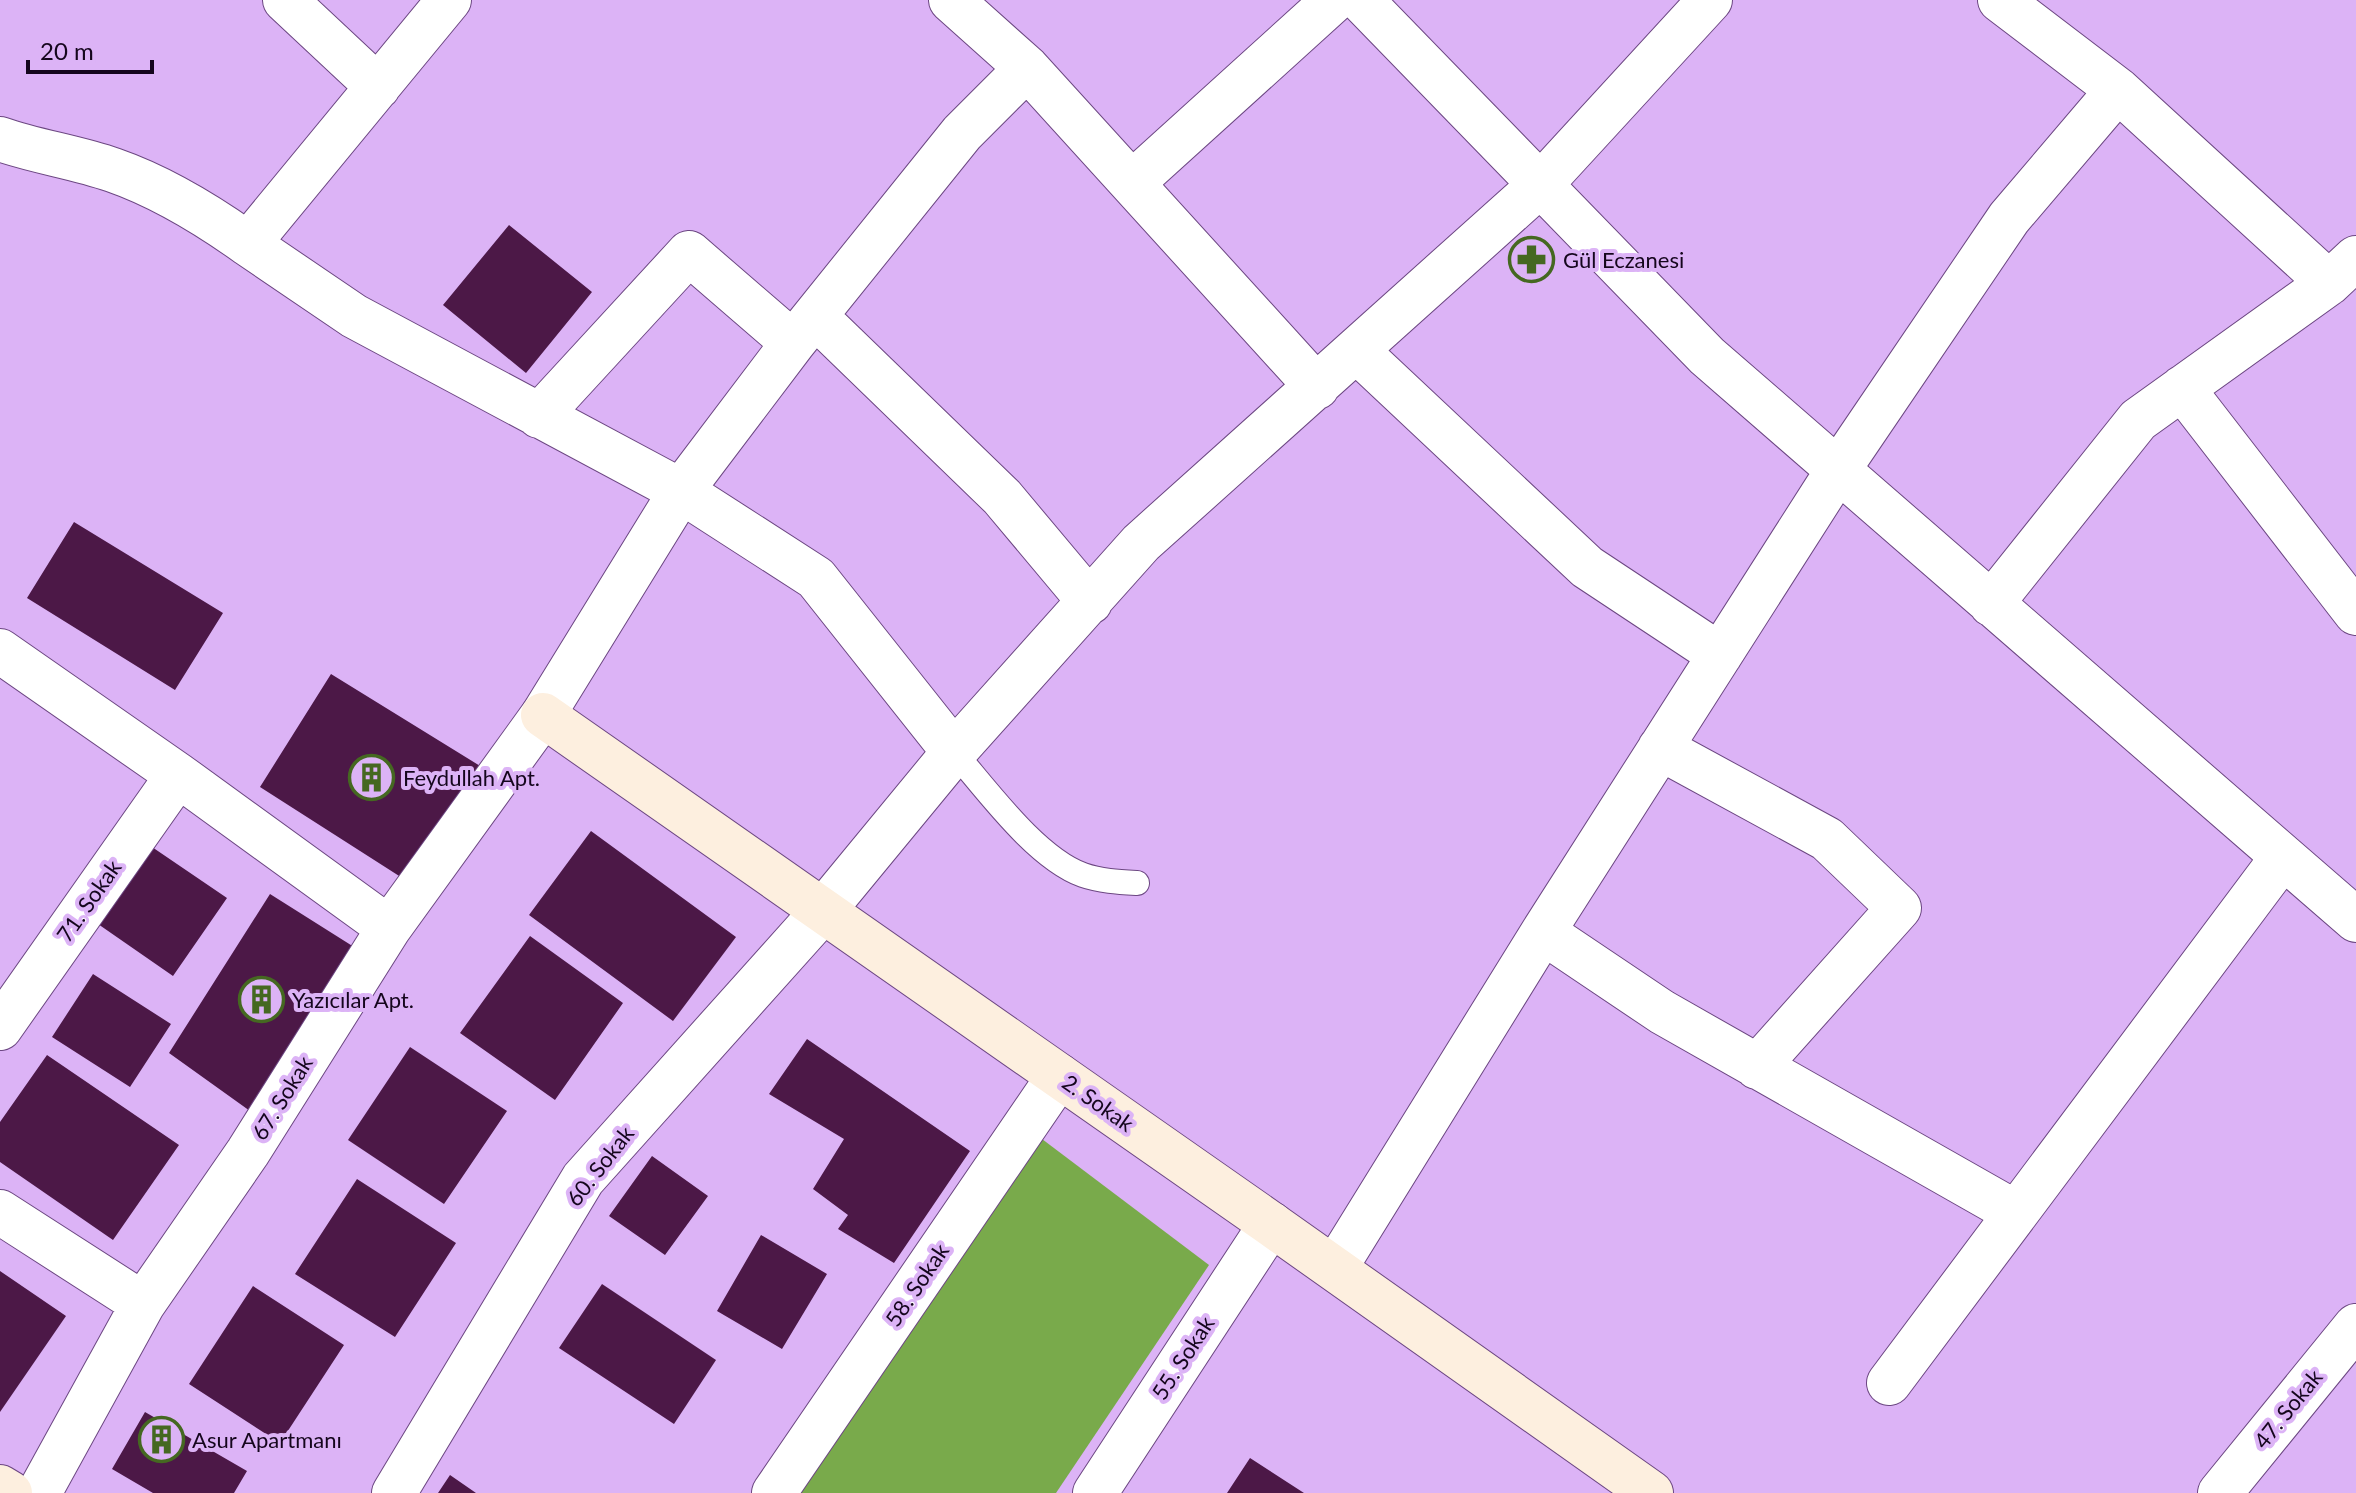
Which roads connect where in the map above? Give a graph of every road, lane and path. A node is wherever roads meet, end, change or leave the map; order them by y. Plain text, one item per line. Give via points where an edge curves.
1 (285, 0) edge
2 (449, 0) edge
3 (951, 0) edge
4 (1334, 0) edge
5 (1361, 0) edge
6 (1710, 0) edge
7 (2000, 0) edge
8 (1027, 68) junction
9 (378, 87) junction
10 (2118, 90) junction
11 (0, 139) edge
12 (1132, 183) junction
13 (1540, 185) junction
14 (248, 244) junction
15 (2342, 271) edge
16 (804, 330) junction
17 (1357, 351) junction
18 (1317, 387) junction
19 (2182, 388) junction
20 (539, 416) junction
21 (1838, 470) junction
22 (681, 491) junction
23 (1090, 602) junction
24 (1991, 604) junction
25 (2356, 613) edge
26 (0, 651) edge
27 (1720, 655) junction
28 (543, 715) junction
29 (1660, 748) junction
30 (954, 752) junction
31 (178, 775) junction
32 (2282, 858) junction
33 (1137, 883) dead end
34 (823, 911) junction
35 (2356, 920) edge
36 (389, 928) junction
37 (1543, 932) junction
38 (0, 1028) edge
39 (1757, 1067) junction
40 (1059, 1076) junction
41 (0, 1212) edge
42 (2016, 1213) junction
43 (1271, 1224) junction
44 (1335, 1268) junction
45 (143, 1304) junction
46 (2356, 1326) edge
47 (1889, 1383) dead end
48 (0, 1487) edge
49 (10, 1493) edge
50 (39, 1493) edge
51 (394, 1493) edge
52 (774, 1493) edge
53 (1095, 1493) edge
54 (1651, 1493) edge
55 (2220, 1493) edge

1 - 9 street
2 - 9 street
3 - 8 street
4 - 12 street
5 - 13 street
6 - 13 street, 60. Sokak
7 - 10 street
8 - 12 street
8 - 16 street, 67. Sokak via 962,133
9 - 14 street
10 - 15 street
10 - 21 street via 2009,218
11 - 14 street via 143,182 204,213
12 - 18 street
13 - 17 street, 60. Sokak
13 - 21 street via 1707,356
14 - 20 street via 354,316
15 - 19 street
16 - 20 street via 689,253
16 - 22 street, 67. Sokak
16 - 23 street via 1002,497
17 - 18 street, 60. Sokak
17 - 27 street via 1587,567
18 - 23 street, 60. Sokak via 1141,543
19 - 24 street via 2138,420
19 - 25 street
20 - 22 street
21 - 24 street
21 - 27 street
22 - 28 street, 67. Sokak
22 - 30 street via 816,578
23 - 30 street, 60. Sokak
24 - 32 street
26 - 31 street
27 - 29 street
28 - 34 street, 2. Sokak
28 - 36 street, 67. Sokak
29 - 37 street
29 - 39 street via 1827,839 1899,908
30 - 33 lane via 1046,853 1082,874
30 - 34 street, 60. Sokak
31 - 36 street
31 - 38 street, 71. Sokak
32 - 35 street
32 - 42 street
34 - 40 street, 2. Sokak
34 - 51 street, 60. Sokak via 583,1179
36 - 45 street, 67. Sokak via 248,1152
37 - 39 street via 1662,1012
37 - 44 street
39 - 42 street
40 - 43 street, 2. Sokak
40 - 52 street, 58. Sokak
41 - 45 street
42 - 47 street
43 - 44 street, 2. Sokak
43 - 53 street, 55. Sokak
44 - 54 street, 2. Sokak
45 - 50 street, 67. Sokak
46 - 55 street, 47. Sokak
48 - 49 street

